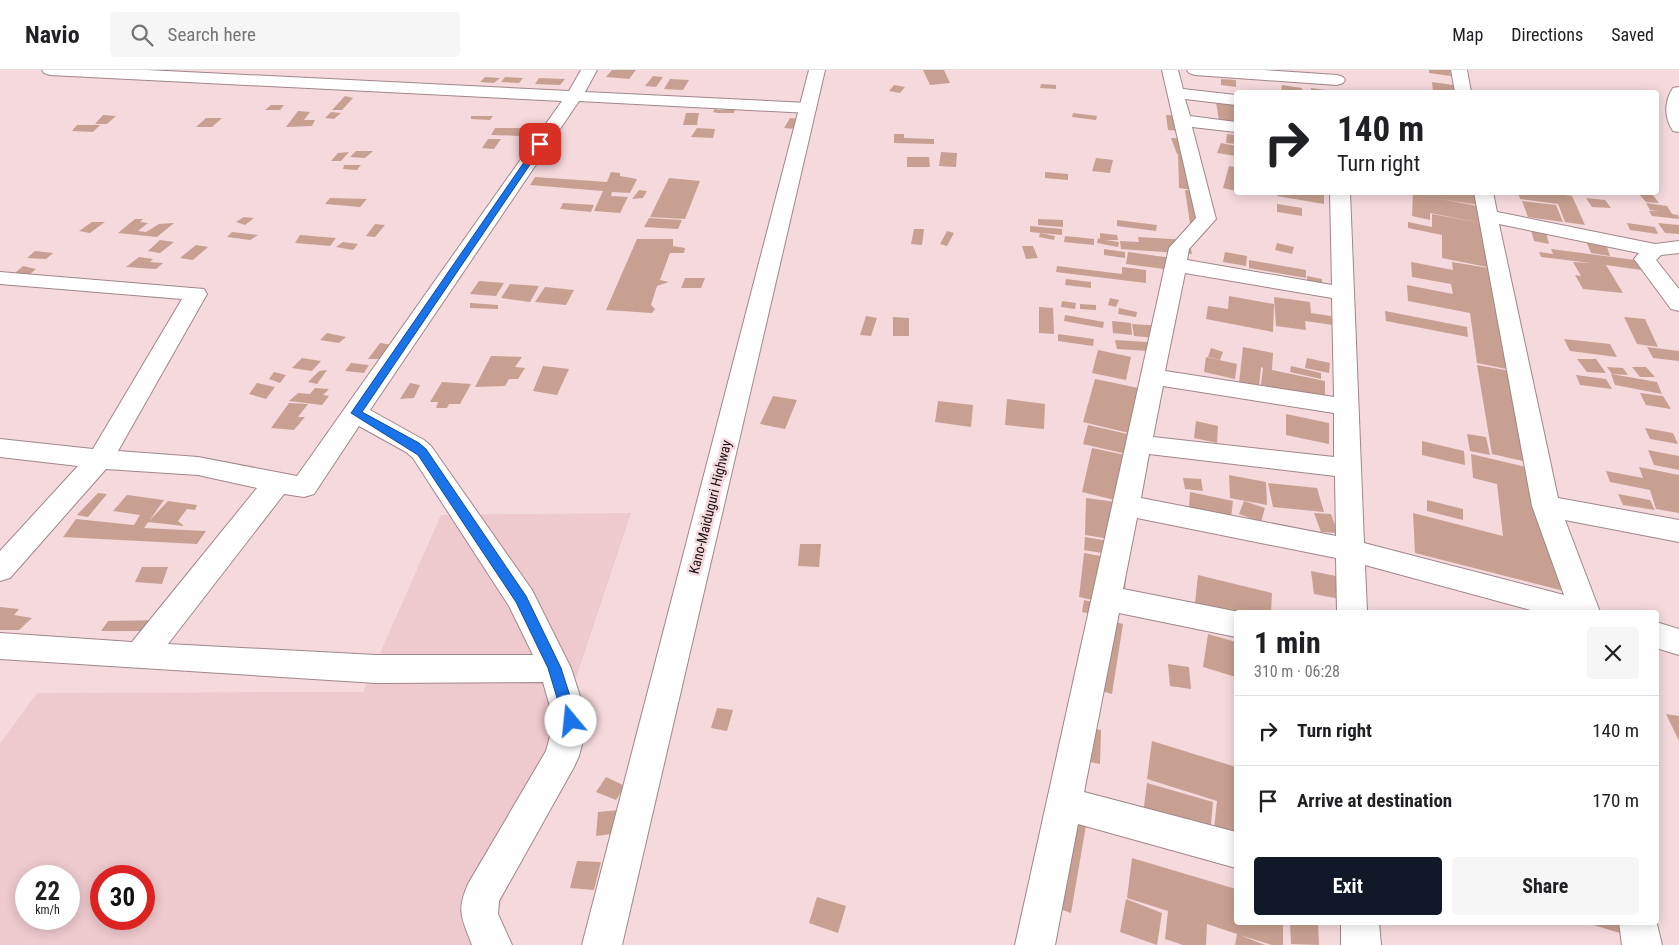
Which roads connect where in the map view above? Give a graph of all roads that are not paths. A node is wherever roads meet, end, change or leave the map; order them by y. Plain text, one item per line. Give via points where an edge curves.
1 (50, 70) edge
2 (414, 70) edge
3 (589, 70) edge
4 (817, 70) edge
5 (1195, 70) edge
6 (1459, 70) edge
7 (1337, 81) edge
8 (1172, 82) edge
9 (398, 87) junction
10 (1464, 90) edge
11 (1679, 92) edge
12 (574, 96) junction
13 (1234, 99) edge
14 (808, 108) junction
15 (1182, 120) junction
16 (1234, 127) edge
17 (1679, 127) edge
18 (1340, 195) edge
19 (1486, 204) edge
20 (1679, 248) edge
21 (1655, 250) junction
22 (1176, 265) junction
23 (0, 278) edge
24 (1343, 293) junction
25 (1679, 304) edge
26 (1152, 377) junction
27 (1346, 407) junction
28 (356, 413) junction
29 (1139, 444) junction
30 (0, 448) edge
31 (100, 459) junction
32 (1348, 468) junction
33 (277, 483) junction
34 (1126, 505) junction
35 (1546, 506) junction
36 (1679, 531) edge
37 (1350, 550) junction
38 (0, 570) edge
39 (1107, 598) junction
40 (1352, 610) edge
41 (1576, 610) edge
42 (1583, 610) edge
43 (1234, 624) edge
44 (1659, 636) edge
45 (1679, 642) edge
46 (0, 646) edge
47 (140, 656) junction
48 (555, 668) junction
49 (1064, 803) junction
50 (1234, 849) edge
51 (1360, 925) edge
52 (1639, 925) edge
53 (492, 945) edge
54 (602, 945) edge
55 (1035, 945) edge
56 (1361, 945) edge
57 (1642, 945) edge

1 - 9 main road
2 - 9 main road
3 - 12 main road
4 - 14 main road, Kano-Maiduguri Highway
5 - 7 main road
6 - 10 main road
8 - 13 main road
8 - 15 main road
9 - 12 main road
11 - 17 main road via 1674,115
12 - 14 main road
12 - 28 main road
14 - 54 main road, Kano-Maiduguri Highway
15 - 16 main road
15 - 22 main road via 1206,219 1179,248
18 - 24 main road
19 - 21 main road
19 - 35 main road
20 - 21 main road
21 - 25 main road via 1644,259
22 - 24 main road
22 - 26 main road
23 - 31 main road via 196,294
24 - 27 main road
26 - 27 main road
26 - 29 main road
27 - 32 main road
28 - 33 main road via 304,487
28 - 48 main road via 422,452 521,599
29 - 32 main road
29 - 34 main road
30 - 31 main road
31 - 33 main road via 198,466
31 - 38 main road
32 - 37 main road
33 - 47 main road
34 - 37 main road
34 - 39 main road
35 - 36 main road
35 - 42 main road
37 - 40 main road
37 - 41 main road
39 - 43 main road
39 - 49 main road
44 - 45 main road
46 - 47 main road
47 - 48 main road via 376,669
48 - 53 main road via 571,721 562,756 481,897 479,914
49 - 50 main road
49 - 55 main road
51 - 56 main road
52 - 57 main road

